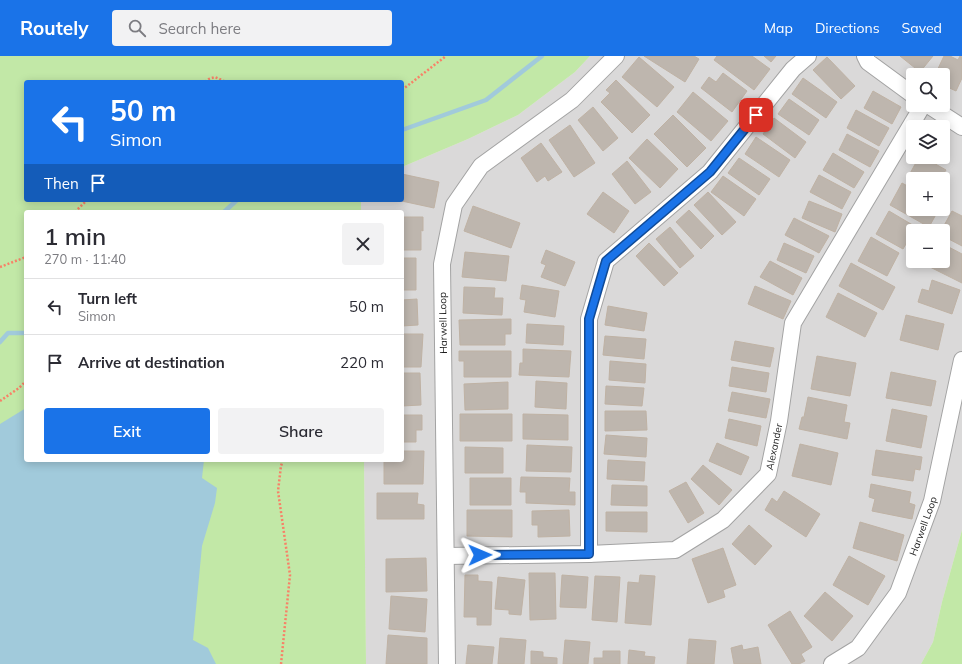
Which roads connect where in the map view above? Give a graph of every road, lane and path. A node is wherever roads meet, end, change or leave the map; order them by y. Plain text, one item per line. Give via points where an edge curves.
1 (446, 56) edge
2 (616, 56) edge
3 (808, 56) edge
4 (865, 56) edge
5 (208, 80) edge
6 (222, 80) edge
7 (404, 88) edge
8 (906, 90) edge
9 (919, 112) edge
10 (939, 112) edge
11 (962, 127) edge
12 (85, 202) edge
13 (77, 210) edge
14 (24, 259) edge
15 (0, 267) edge
16 (962, 360) edge
17 (24, 383) edge
18 (0, 401) edge
19 (282, 462) edge
20 (589, 554) junction
21 (446, 556) junction
22 (281, 664) edge
23 (447, 664) edge
24 (832, 664) edge

1 - 7 path
2 - 21 street, Harwell Loop via 572,100 481,166 454,205 442,264
3 - 20 street via 793,69 710,172 606,261 589,319
4 - 8 street via 868,62
5 - 6 path via 215,77
9 - 20 street, Alexander via 794,324 768,474 723,520 675,550
10 - 11 street
12 - 13 path
14 - 15 path
16 - 24 street, Harwell Loop via 932,500 898,593 858,648
17 - 18 path
19 - 22 path via 278,491 290,575
20 - 21 street, Alexander
21 - 23 street, Harwell Loop

